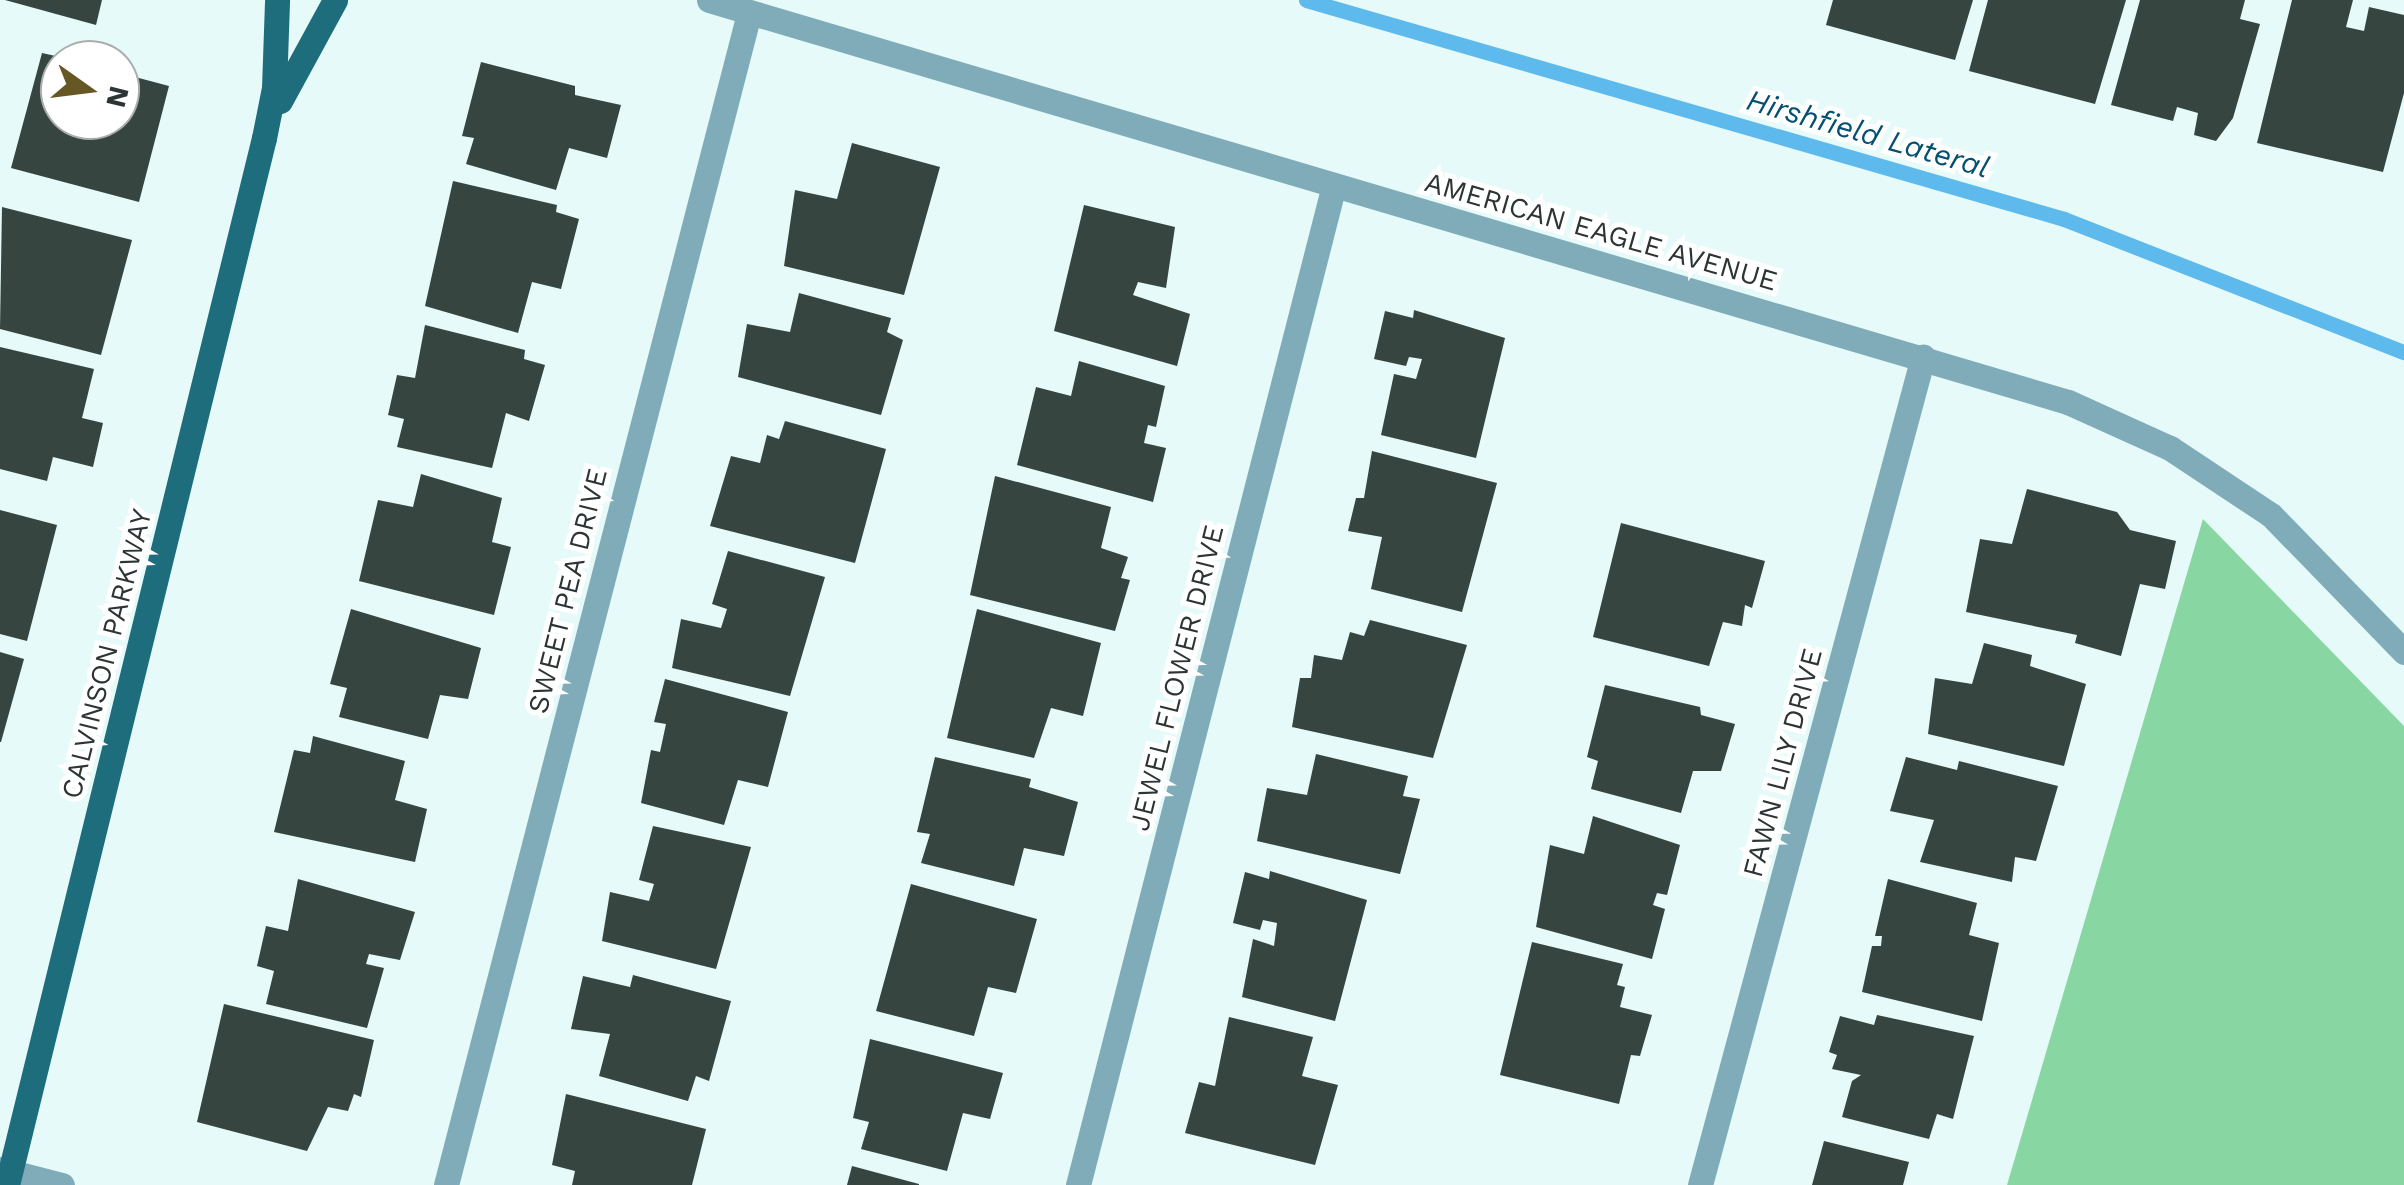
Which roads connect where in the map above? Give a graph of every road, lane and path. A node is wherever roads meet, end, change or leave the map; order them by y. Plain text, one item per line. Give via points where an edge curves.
1 (276, 0) edge
2 (334, 0) edge
3 (709, 0) edge
4 (749, 12) junction
5 (264, 138) junction
6 (1334, 186) junction
7 (1923, 357) junction
8 (2404, 652) edge
9 (6, 1175) edge
10 (62, 1185) edge
11 (446, 1185) edge
12 (1078, 1185) edge
13 (1700, 1185) edge

1 - 5 main road, CALVINSON PARKWAY via 274,88
2 - 5 main road, CALVINSON PARKWAY
3 - 4 street, AMERICAN EAGLE AVENUE
4 - 6 street, AMERICAN EAGLE AVENUE
4 - 11 street, SWEET PEA DRIVE
5 - 9 main road, CALVINSON PARKWAY
6 - 7 street, AMERICAN EAGLE AVENUE
6 - 12 street, JEWEL FLOWER DRIVE
7 - 8 street, AMERICAN EAGLE AVENUE via 2068,402 2218,476 2320,558
7 - 13 street, FAWN LILY DRIVE
9 - 10 street

